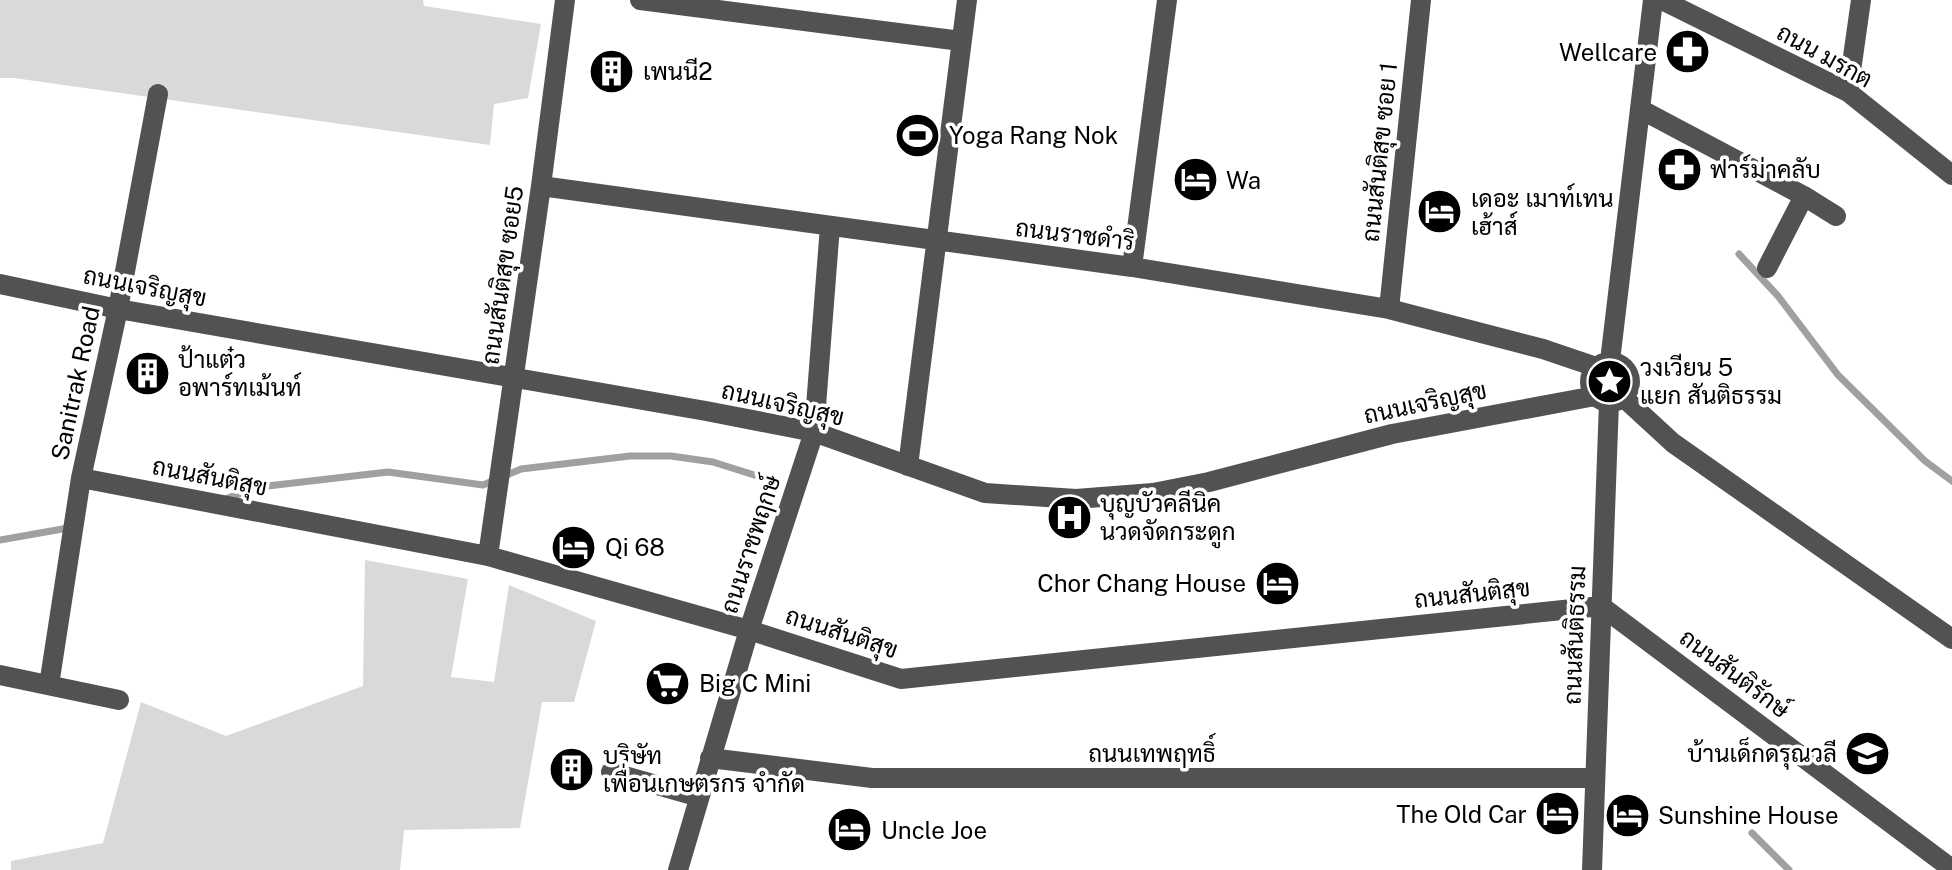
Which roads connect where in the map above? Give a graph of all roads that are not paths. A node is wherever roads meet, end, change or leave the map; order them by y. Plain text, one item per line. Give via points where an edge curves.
1 (565, 0) edge
2 (640, 0) edge
3 (967, 0) edge
4 (1167, 0) edge
5 (1421, 0) edge
6 (1653, 0) edge
7 (1662, 0) edge
8 (1861, 0) edge
9 (961, 41) junction
10 (1848, 92) junction
11 (158, 94) dead end
12 (1640, 109) junction
13 (1952, 175) edge
14 (541, 186) junction
15 (1804, 196) junction
16 (1836, 216) dead end
17 (830, 226) junction
18 (938, 242) junction
19 (1132, 267) junction
20 (1767, 268) dead end
21 (0, 284) edge
22 (118, 309) junction
23 (1389, 309) junction
24 (1603, 364) junction
25 (514, 378) junction
26 (1609, 398) junction
27 (814, 432) junction
28 (908, 466) junction
29 (81, 478) junction
30 (488, 556) junction
31 (1601, 606) junction
32 (749, 630) junction
33 (1952, 639) edge
34 (0, 675) edge
35 (49, 685) junction
36 (119, 700) dead end
37 (710, 758) junction
38 (611, 772) dead end
39 (1594, 778) junction
40 (699, 797) junction
41 (1952, 869) edge
42 (678, 870) edge
43 (1592, 870) edge

1 - 14 street, ถนนสันติสุข ซอย5
2 - 9 street
3 - 9 street
4 - 19 street
5 - 23 street, ถนนสันติสุข ซอย 1
6 - 12 street
7 - 10 street, ถนน มรกต
8 - 10 street
9 - 18 street
10 - 13 street, ถนน มรกต
11 - 22 street, Sanitrak Road
12 - 15 street
12 - 24 street
14 - 17 street, ถนนราชดำริ
14 - 25 street, ถนนสันติสุข ซอย5
15 - 16 street
15 - 20 street
17 - 18 street, ถนนราชดำริ
17 - 27 street, ถนนราชพฤกษ์
18 - 19 street, ถนนราชดำริ
18 - 28 street
19 - 23 street, ถนนราชดำริ
21 - 22 street, ถนนเจริญสุข
22 - 25 street, ถนนเจริญสุข
22 - 29 street, Sanitrak Road
23 - 24 street, ถนนราชดำริ
24 - 26 street via 1589,381
24 - 26 street via 1625,368 1629,375 1628,390
25 - 27 street, ถนนเจริญสุข
25 - 30 street, ถนนสันติสุข ซอย5
26 - 28 street, ถนนเจริญสุข via 1392,434 1153,493 1076,499 985,493
26 - 31 street, ถนนสันติธรรม
26 - 33 street
27 - 28 street, ถนนเจริญสุข
27 - 32 street, ถนนราชพฤกษ์
29 - 30 street, ถนนสันติสุข
29 - 35 street, Sanitrak Road
30 - 32 street, ถนนสันติสุข
31 - 32 street, ถนนสันติสุข via 901,679
31 - 39 street, ถนนสันติธรรม
31 - 41 street, ถนนสันติรักษ์
32 - 37 street, ถนนราชพฤกษ์
34 - 35 street
35 - 36 street
37 - 39 street, ถนนเทพฤทธิ์ via 872,778
37 - 40 street, ถนนราชพฤกษ์
38 - 40 street
39 - 43 street, ถนนสันติธรรม
40 - 42 street, ถนนราชพฤกษ์

